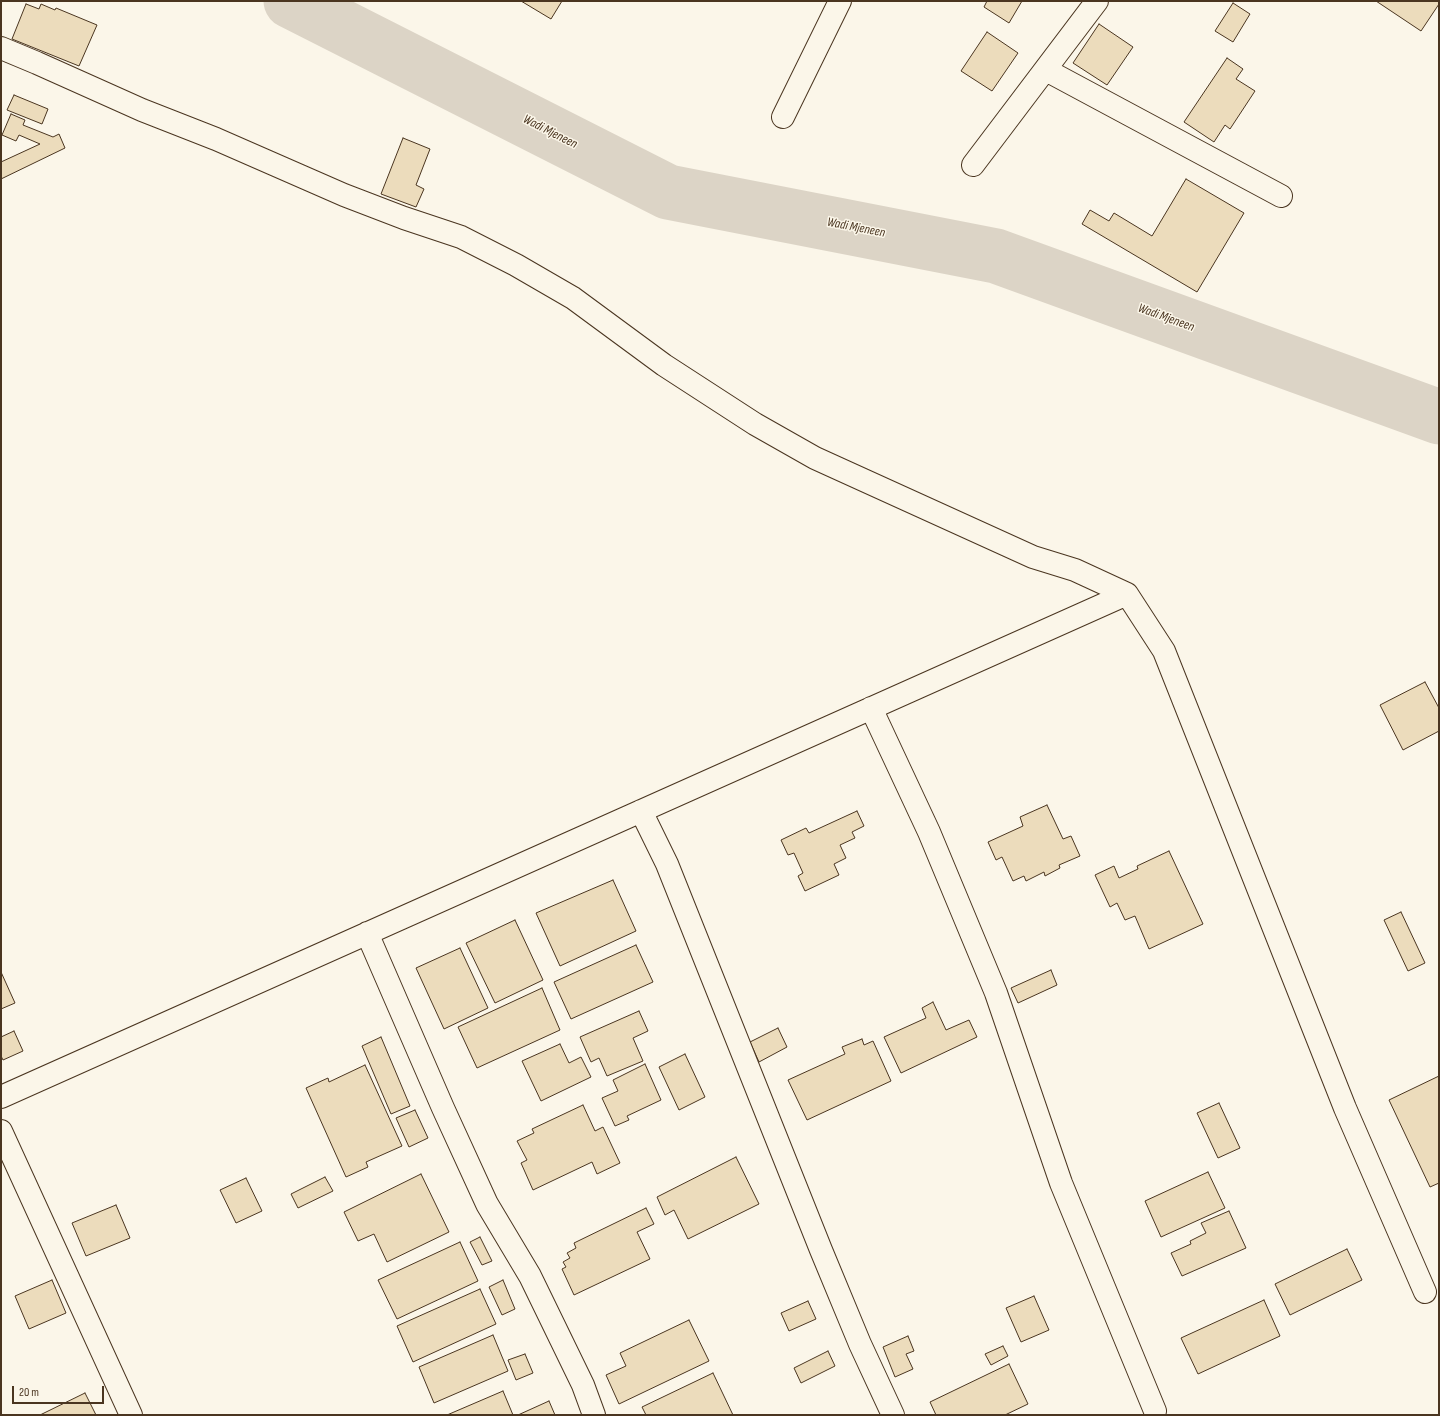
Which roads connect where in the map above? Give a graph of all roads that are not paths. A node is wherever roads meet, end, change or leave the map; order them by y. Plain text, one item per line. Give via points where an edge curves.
1 (840, 1) edge
2 (1097, 1) edge
3 (1, 48) edge
4 (1046, 70) junction
5 (783, 117) dead end
6 (973, 165) dead end
7 (1281, 196) dead end
8 (1127, 594) junction
9 (872, 708) junction
10 (641, 811) junction
11 (367, 933) junction
12 (1, 1097) edge
13 (1, 1131) edge
14 (1425, 1292) dead end
15 (1155, 1411) dead end
16 (131, 1415) edge
17 (594, 1415) edge
18 (893, 1415) edge

1 - 5 street
2 - 4 street
3 - 8 street via 344,195 461,236 573,298 664,365 755,424 815,458 1033,557 1075,570
4 - 6 street
4 - 7 street
8 - 9 street
8 - 14 street via 1164,651 1346,1108
9 - 10 street
9 - 15 street via 929,832 996,993 1062,1183
10 - 11 street
10 - 18 street via 667,864 821,1250
11 - 12 street
11 - 17 street via 487,1204 530,1276 583,1385
13 - 16 street

